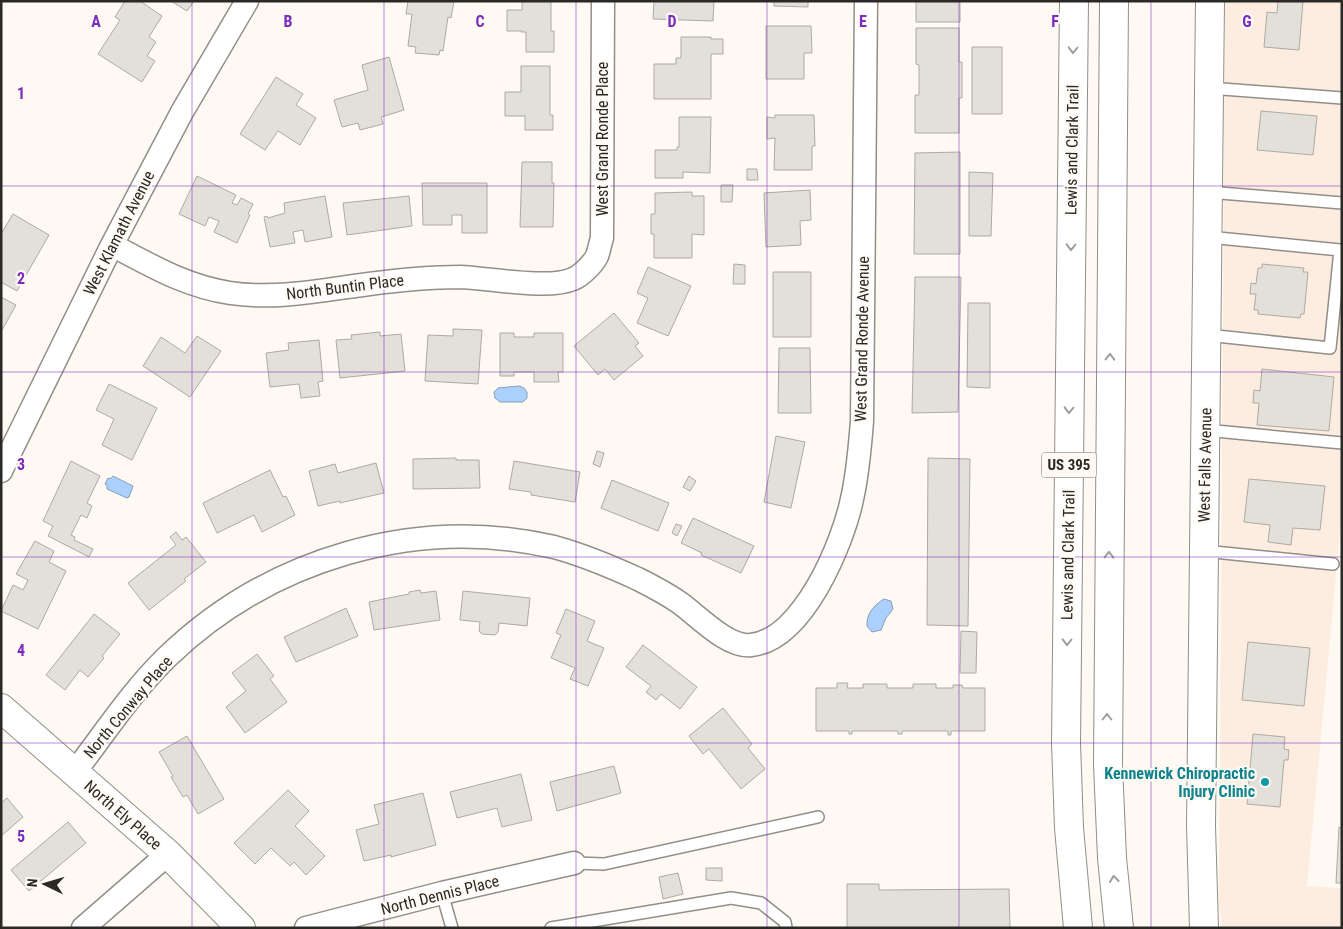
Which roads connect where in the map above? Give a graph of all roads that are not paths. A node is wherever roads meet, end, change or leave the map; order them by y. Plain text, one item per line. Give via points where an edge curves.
1 (247, 1) edge
2 (603, 1) edge
3 (866, 1) edge
4 (1074, 1) edge
5 (1114, 1) edge
6 (1210, 1) edge
7 (1209, 88) junction
8 (1342, 98) edge
9 (1208, 192) junction
10 (1342, 204) edge
11 (1208, 237) junction
12 (112, 245) junction
13 (585, 271) joint
14 (1206, 336) junction
15 (1205, 430) junction
16 (1342, 443) edge
17 (1, 471) edge
18 (1204, 551) junction
19 (1333, 564) dead end
20 (760, 643) joint
21 (1, 708) edge
22 (74, 773) junction
23 (818, 817) dead end
24 (168, 854) junction
25 (574, 863) joint
26 (442, 893) junction
27 (83, 928) edge
28 (241, 928) edge
29 (306, 928) edge
30 (452, 928) edge
31 (551, 928) edge
32 (786, 928) edge
33 (1078, 928) edge
34 (1119, 928) edge
35 (1204, 928) edge

1 - 12 street, West Klamath Avenue via 182,112
2 - 13 street, West Grand Ronde Place via 602,238 597,257
3 - 20 street, West Grand Ronde Avenue via 859,460 836,549 818,586 785,630
4 -> 33 main road, Lewis and Clark Trail / US 395 via 1066,743 1068,828
34 -> 5 main road, US 395 via 1108,765
6 - 7 main road, West Falls Avenue
7 - 8 lane
7 - 9 main road, West Falls Avenue
9 - 10 lane
9 - 11 main road, West Falls Avenue
11 - 14 main road, West Falls Avenue
11 - 14 lane via 1340,250 1330,348
12 - 13 street, North Buntin Place via 184,282 233,294 265,296 299,295 431,278 553,284 573,279
12 - 17 street, West Klamath Avenue
14 - 15 main road, West Falls Avenue
15 - 16 lane
15 - 18 main road, West Falls Avenue
18 - 19 lane
18 - 35 main road, West Falls Avenue via 1201,826
20 - 22 street, North Conway Place via 751,646 730,640 677,601 639,579 556,548 474,536 429,538 376,546 332,557 288,574 249,594 205,625 167,658 129,700
21 - 22 main road, North Ely Place
22 - 24 main road, North Ely Place
23 - 25 lane via 604,864
24 - 27 street
24 - 28 main road, North Ely Place
25 - 26 street, North Dennis Place
26 - 29 street, North Dennis Place
26 - 30 lane
31 - 32 lane via 730,898 761,903 785,922

